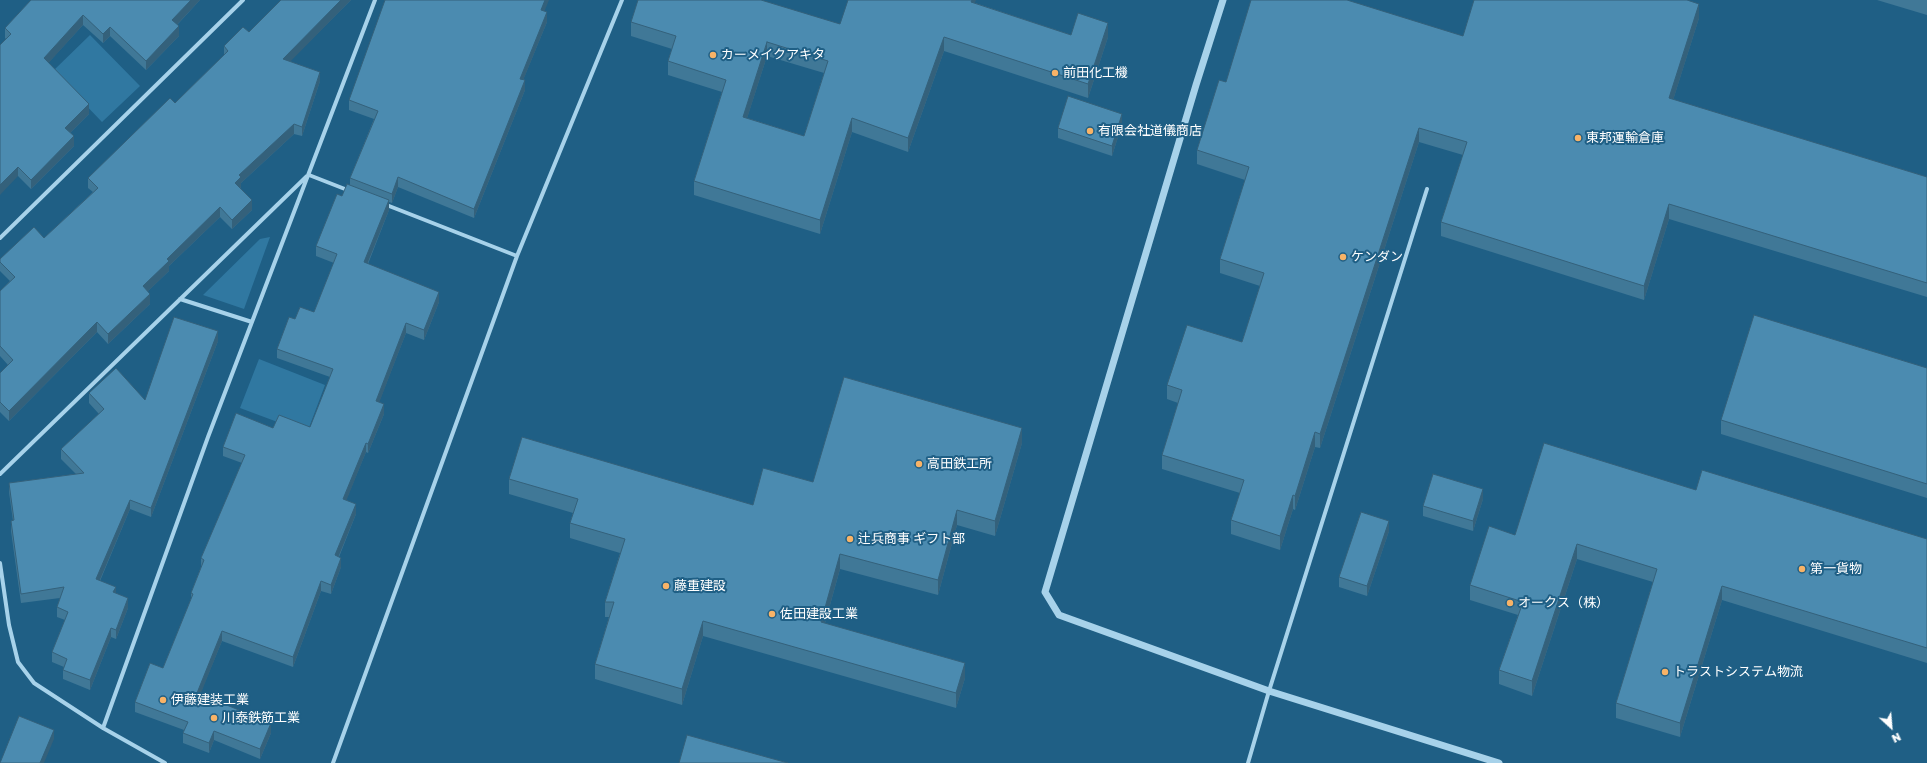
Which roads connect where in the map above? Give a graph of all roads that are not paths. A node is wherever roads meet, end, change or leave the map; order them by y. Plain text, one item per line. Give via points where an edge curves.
1 (243, 0) edge
2 (375, 0) edge
3 (622, 0) edge
4 (1223, 0) edge
5 (309, 175) junction
6 (1427, 189) dead end
7 (354, 192) edge
8 (376, 201) edge
9 (0, 238) edge
10 (518, 256) junction
11 (180, 299) junction
12 (252, 322) junction
13 (0, 474) edge
14 (0, 563) edge
15 (1269, 691) junction
16 (103, 728) junction
17 (165, 763) edge
18 (332, 763) edge
19 (1248, 763) edge
20 (1499, 763) edge

1 - 9 street
2 - 5 street
3 - 10 street
4 - 15 street via 1045,592 1059,615
5 - 7 street
5 - 11 street
5 - 12 street
6 - 15 street
8 - 10 street
10 - 18 street
11 - 12 street
11 - 13 street
12 - 16 street
14 - 16 street via 9,625 18,662 34,683
15 - 19 street
15 - 20 street
16 - 17 street

